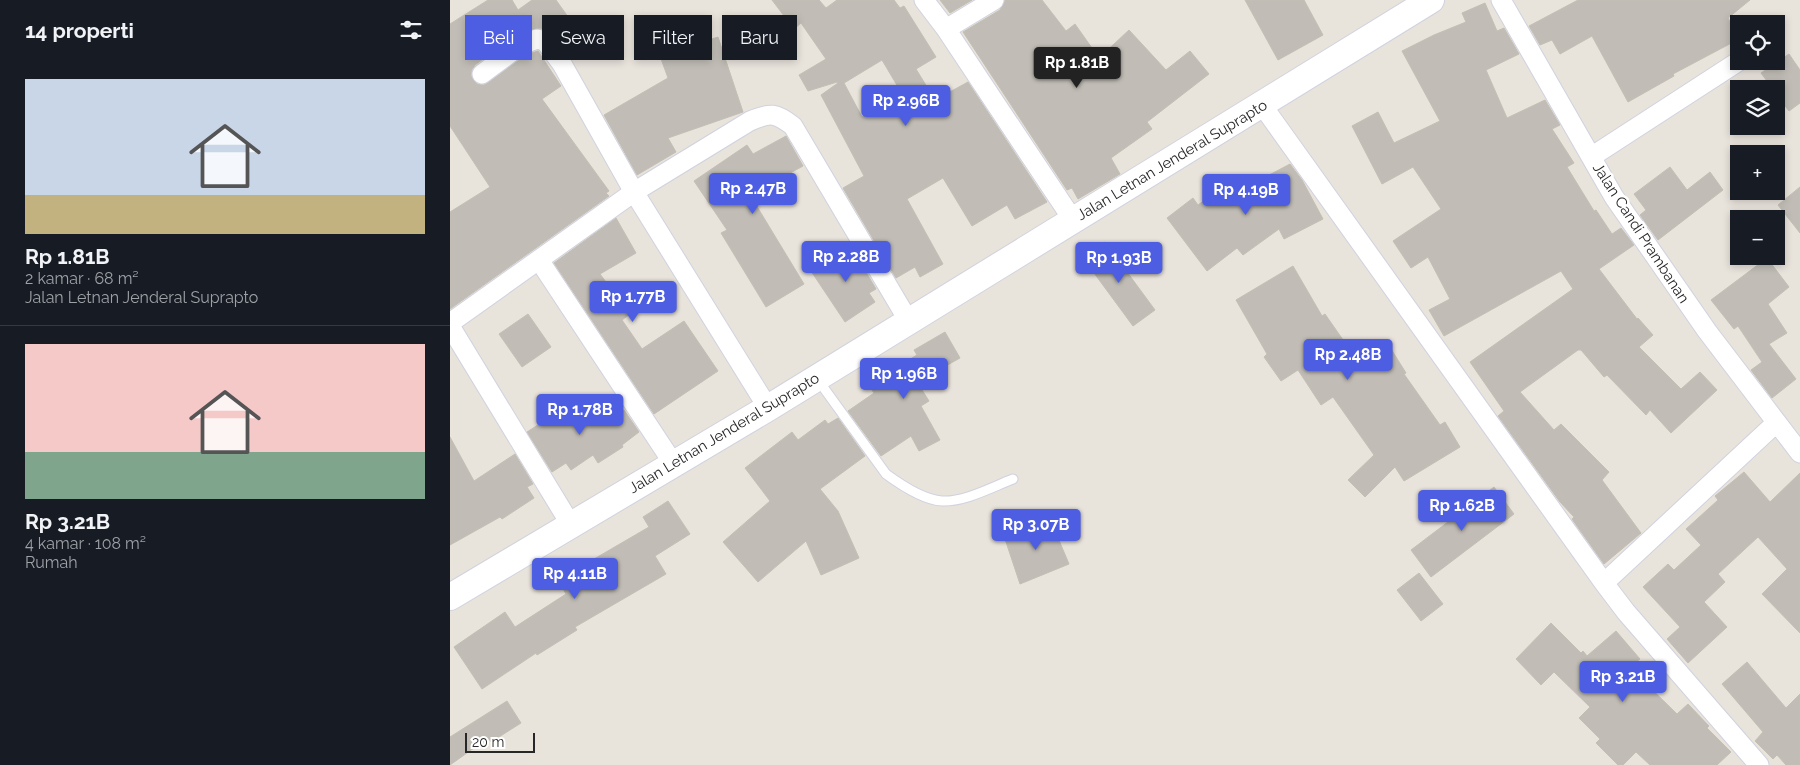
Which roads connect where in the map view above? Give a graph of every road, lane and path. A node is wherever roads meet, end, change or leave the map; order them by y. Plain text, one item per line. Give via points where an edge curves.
1 (924, 0) edge
2 (994, 0) edge
3 (1431, 0) edge
4 (1501, 0) edge
5 (1405, 7) edge
6 (946, 29) junction
7 (1730, 67) edge
8 (482, 74) dead end
9 (1262, 105) junction
10 (1591, 157) junction
11 (634, 192) junction
12 (1073, 220) junction
13 (540, 260) junction
14 (908, 320) junction
15 (450, 324) edge
16 (817, 378) junction
17 (768, 408) junction
18 (1776, 422) junction
19 (1800, 453) edge
20 (673, 463) junction
21 (1013, 479) dead end
22 (571, 525) junction
23 (1604, 583) junction
24 (450, 597) edge
25 (1759, 765) edge

1 - 6 street
2 - 6 street
3 - 5 main road, Jalan Letnan Jenderal Suprapto
4 - 10 street, Jalan Candi Prambanan
5 - 9 main road, Jalan Letnan Jenderal Suprapto
6 - 12 street
7 - 10 street
8 - 11 street via 526,43 537,39 544,42 562,64
9 - 12 main road, Jalan Letnan Jenderal Suprapto
9 - 23 street
10 - 18 street, Jalan Candi Prambanan via 1614,197 1701,323
11 - 13 street
11 - 14 street via 750,121 762,115 777,114 793,126
11 - 17 street
12 - 14 main road, Jalan Letnan Jenderal Suprapto
13 - 15 street
13 - 20 street
14 - 16 main road, Jalan Letnan Jenderal Suprapto
15 - 22 street
16 - 17 main road, Jalan Letnan Jenderal Suprapto
16 - 21 lane via 886,474 897,482 942,501 964,497
17 - 20 main road, Jalan Letnan Jenderal Suprapto
18 - 19 street, Jalan Candi Prambanan
18 - 23 street
20 - 22 main road, Jalan Letnan Jenderal Suprapto
22 - 24 main road, Jalan Letnan Jenderal Suprapto
23 - 25 street

